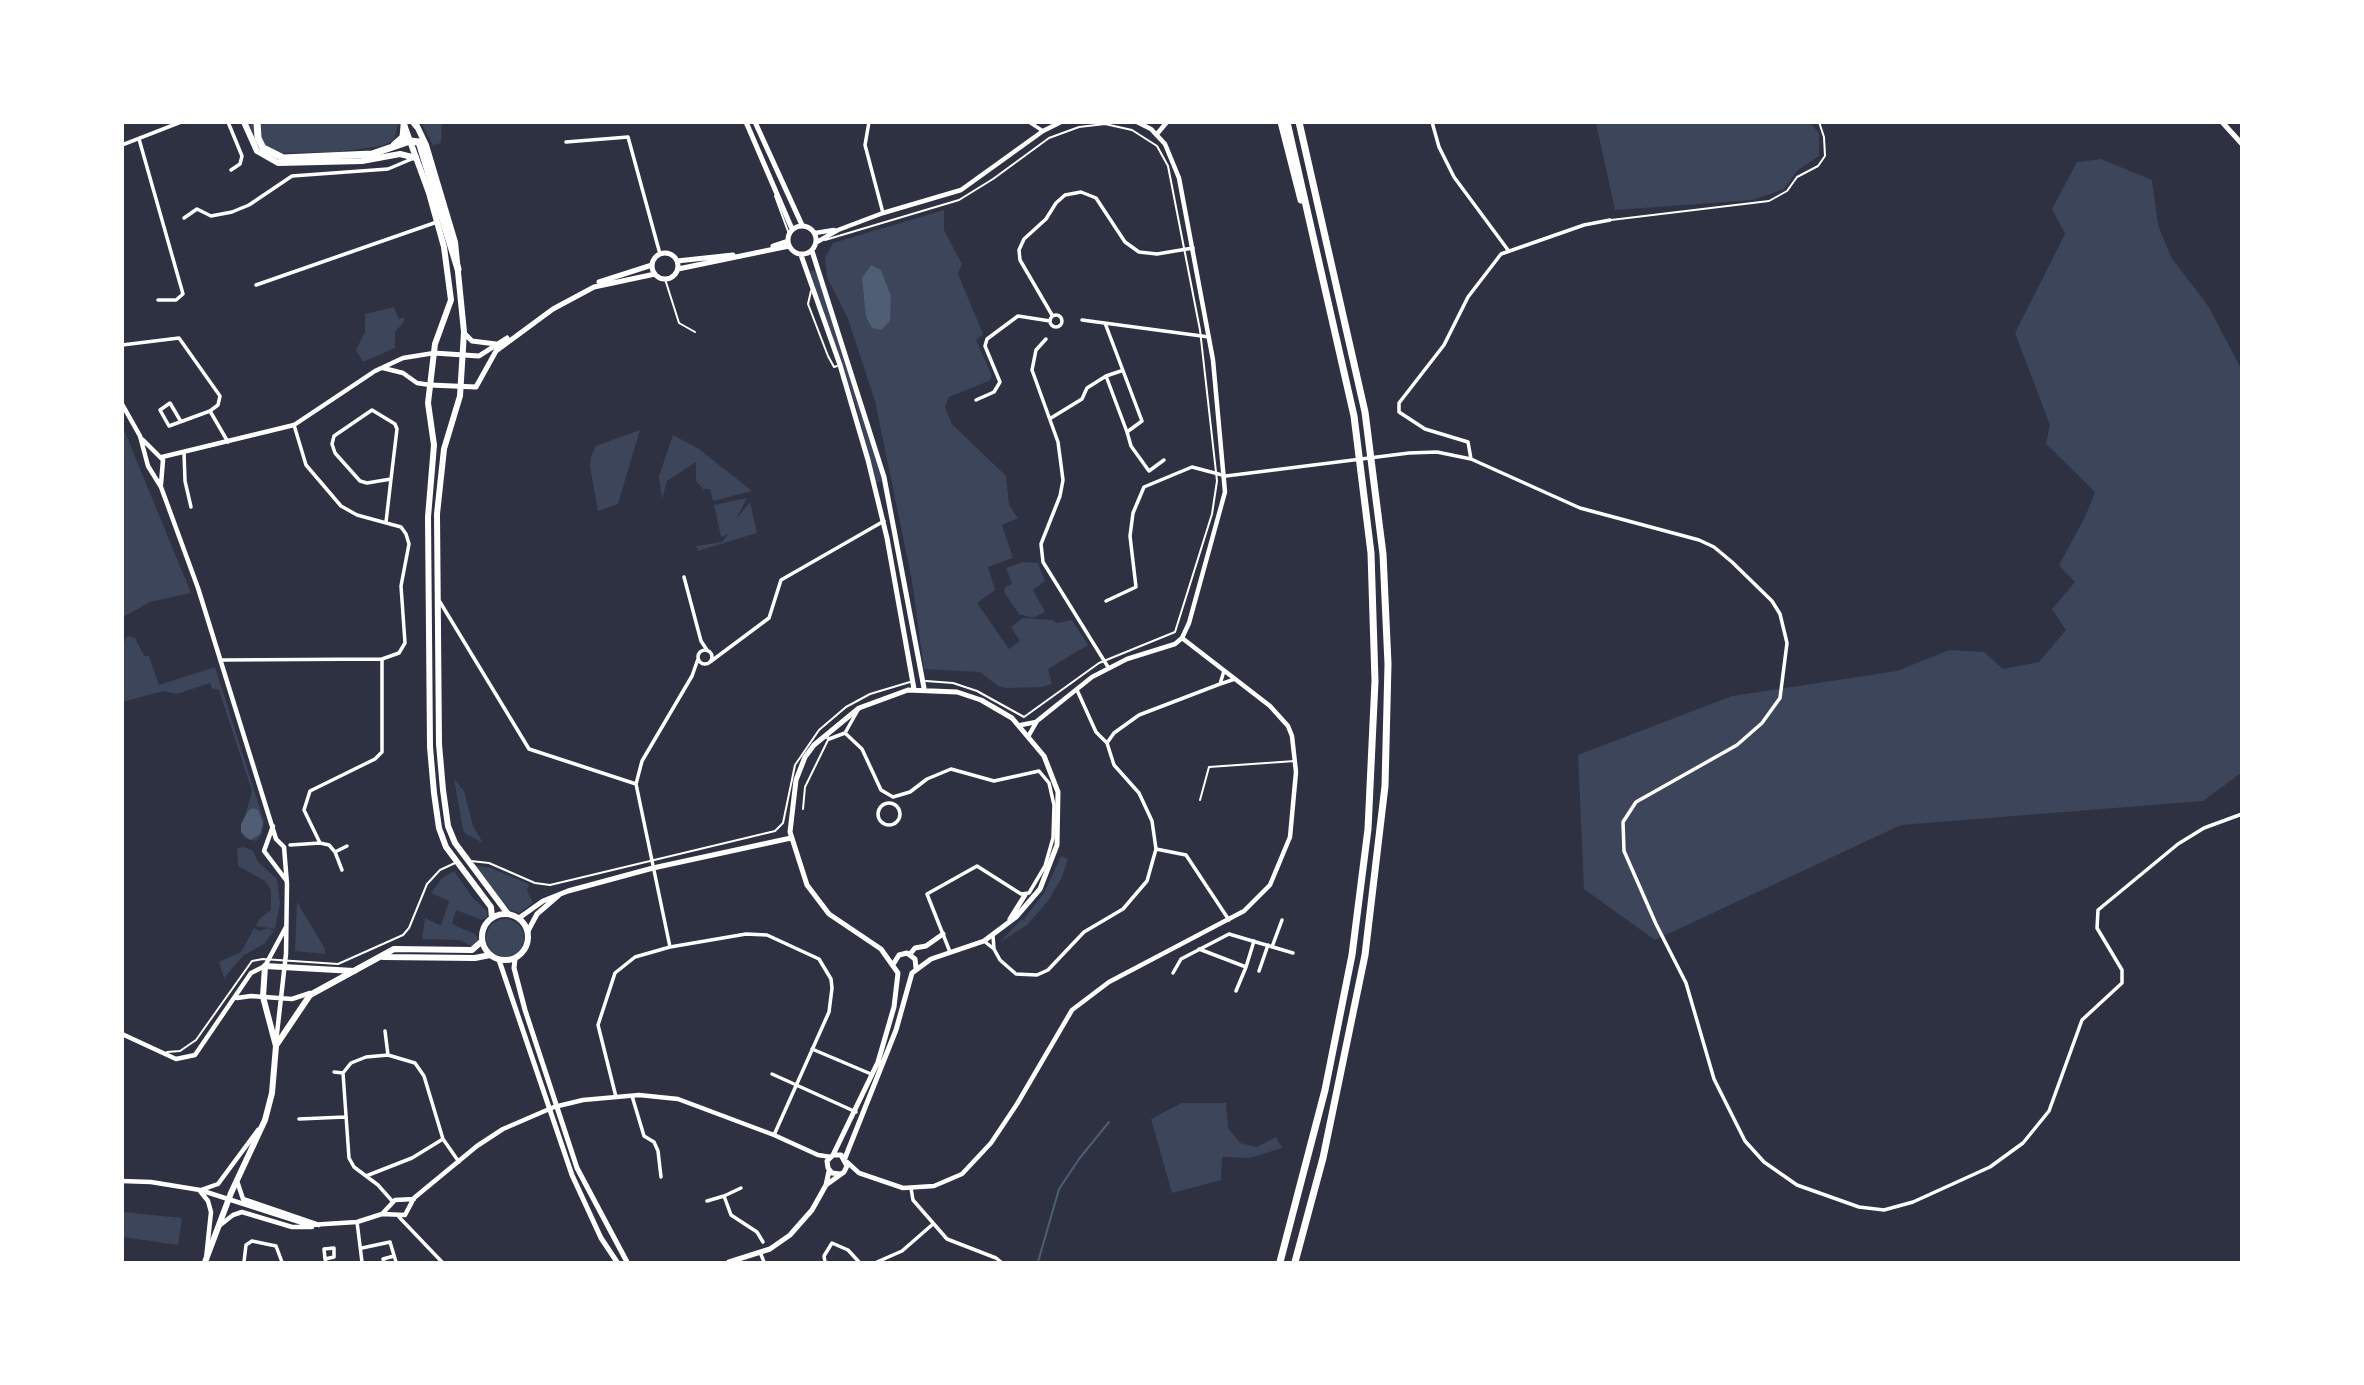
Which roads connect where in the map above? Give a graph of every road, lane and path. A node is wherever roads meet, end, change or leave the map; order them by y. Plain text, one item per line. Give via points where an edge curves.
1 (181, 122) edge
2 (228, 122) edge
3 (244, 122) edge
4 (257, 122) edge
5 (746, 122) edge
6 (755, 122) edge
7 (869, 122) edge
8 (1029, 122) edge
9 (1062, 122) edge
10 (1137, 122) edge
11 (1167, 122) edge
12 (1281, 122) edge
13 (1287, 122) edge
14 (1299, 122) edge
15 (1432, 122) edge
16 (1819, 122) edge
17 (2222, 122) edge
18 (410, 124) edge
19 (1043, 131) junction
20 (1157, 134) junction
21 (139, 139) junction
22 (410, 141) junction
23 (566, 142) dead end
24 (2242, 144) edge
25 (122, 145) edge
26 (388, 149) junction
27 (416, 158) junction
28 (231, 170) dead end
29 (883, 214) junction
30 (184, 218) dead end
31 (892, 218) junction
32 (1610, 220) joint
33 (437, 222) junction
34 (802, 225) junction
35 (838, 230) junction
36 (815, 233) junction
37 (790, 238) junction
38 (817, 242) junction
39 (1193, 248) junction
40 (1185, 249) junction
41 (1508, 250) junction
42 (812, 251) junction
43 (660, 254) junction
44 (801, 255) junction
45 (677, 261) junction
46 (652, 265) junction
47 (458, 269) junction
48 (678, 269) junction
49 (655, 274) junction
50 (665, 279) junction
51 (256, 285) dead end
52 (813, 287) junction
53 (158, 300) dead end
54 (1052, 316) junction
55 (1082, 320) dead end
56 (1049, 321) junction
57 (1105, 323) junction
58 (464, 332) junction
59 (695, 332) dead end
60 (1337, 332) junction
61 (1201, 337) junction
62 (1209, 337) junction
63 (1046, 339) dead end
64 (499, 343) junction
65 (122, 345) edge
66 (434, 353) junction
67 (463, 357) junction
68 (837, 366) junction
69 (382, 368) junction
70 (1121, 371) junction
71 (1106, 376) junction
72 (430, 385) junction
73 (461, 388) junction
74 (976, 400) dead end
75 (122, 404) edge
76 (209, 411) junction
77 (1051, 418) junction
78 (180, 420) junction
79 (294, 425) junction
80 (1127, 432) junction
81 (140, 436) junction
82 (228, 442) junction
83 (156, 453) junction
84 (184, 453) junction
85 (147, 459) junction
86 (1471, 459) junction
87 (1164, 460) dead end
88 (163, 463) junction
89 (151, 470) junction
90 (1217, 476) junction
91 (1226, 476) junction
92 (391, 479) junction
93 (161, 487) junction
94 (191, 507) dead end
95 (884, 521) junction
96 (386, 522) junction
97 (684, 578) dead end
98 (437, 598) junction
99 (1106, 601) dead end
100 (1175, 632) junction
101 (1182, 638) junction
102 (701, 641) junction
103 (723, 651) junction
104 (708, 652) junction
105 (700, 653) junction
106 (382, 659) junction
107 (698, 659) junction
108 (221, 660) junction
109 (1104, 660) junction
110 (708, 663) junction
111 (1108, 667) junction
112 (694, 671) junction
113 (1224, 671) junction
114 (1234, 679) junction
115 (1220, 684) junction
116 (914, 685) junction
117 (924, 685) junction
118 (1076, 689) junction
119 (859, 708) junction
120 (1037, 722) junction
121 (1021, 725) junction
122 (845, 733) junction
123 (1029, 735) junction
124 (827, 737) junction
125 (1107, 743) junction
126 (1296, 761) junction
127 (636, 784) junction
128 (893, 797) junction
129 (1200, 800) dead end
130 (891, 803) junction
131 (803, 809) dead end
132 (2242, 814) edge
133 (273, 825) junction
134 (791, 838) junction
135 (276, 839) junction
136 (268, 841) junction
137 (320, 843) junction
138 (283, 844) junction
139 (290, 845) junction
140 (347, 846) dead end
141 (1156, 849) junction
142 (285, 851) junction
143 (335, 852) junction
144 (271, 860) junction
145 (652, 860) junction
146 (466, 861) junction
147 (456, 862) junction
148 (653, 868) junction
149 (342, 870) dead end
150 (287, 884) junction
151 (561, 893) junction
152 (1023, 894) junction
153 (508, 914) junction
154 (492, 918) junction
155 (519, 918) junction
156 (1229, 920) junction
157 (1282, 920) dead end
158 (286, 927) junction
159 (528, 931) junction
160 (999, 932) junction
161 (943, 934) junction
162 (993, 936) junction
163 (482, 941) junction
164 (984, 941) junction
165 (1254, 941) junction
166 (1270, 946) junction
167 (670, 947) junction
168 (994, 949) junction
169 (1199, 949) junction
170 (950, 952) junction
171 (1293, 953) dead end
172 (911, 954) junction
173 (490, 955) junction
174 (381, 958) junction
175 (515, 958) junction
176 (499, 960) junction
177 (267, 963) junction
178 (284, 964) junction
179 (894, 964) junction
180 (1245, 967) junction
181 (354, 971) junction
182 (914, 971) junction
183 (1259, 971) dead end
184 (898, 973) junction
185 (1173, 973) dead end
186 (315, 991) junction
187 (1236, 991) dead end
188 (263, 996) junction
189 (281, 998) junction
190 (233, 1001) junction
191 (386, 1031) dead end
192 (122, 1034) edge
193 (276, 1046) junction
194 (812, 1049) junction
195 (163, 1052) junction
196 (388, 1055) junction
197 (334, 1072) dead end
198 (343, 1073) junction
199 (772, 1074) dead end
200 (873, 1075) junction
201 (797, 1084) junction
202 (632, 1096) junction
203 (616, 1097) junction
204 (856, 1112) junction
205 (345, 1117) junction
206 (299, 1119) dead end
207 (265, 1120) junction
208 (775, 1135) junction
209 (443, 1139) junction
210 (818, 1155) junction
211 (832, 1156) junction
212 (846, 1160) junction
213 (459, 1162) junction
214 (828, 1167) junction
215 (859, 1173) junction
216 (841, 1174) junction
217 (365, 1177) junction
218 (661, 1177) dead end
219 (237, 1180) junction
220 (122, 1181) edge
221 (826, 1185) junction
222 (741, 1188) dead end
223 (911, 1188) junction
224 (200, 1190) junction
225 (723, 1196) junction
226 (707, 1201) dead end
227 (392, 1205) junction
228 (406, 1206) junction
229 (382, 1214) junction
230 (396, 1216) junction
231 (357, 1222) junction
232 (406, 1223) junction
233 (933, 1224) junction
234 (320, 1225) junction
235 (217, 1228) junction
236 (763, 1242) dead end
237 (362, 1248) junction
238 (761, 1252) junction
239 (394, 1256) junction
240 (207, 1262) edge
241 (244, 1262) edge
242 (282, 1262) edge
243 (362, 1262) edge
244 (384, 1262) edge
245 (396, 1262) edge
246 (442, 1262) edge
247 (617, 1262) edge
248 (627, 1262) edge
249 (729, 1262) edge
250 (764, 1262) edge
251 (825, 1262) edge
252 (859, 1262) edge
253 (877, 1262) edge
254 (1001, 1262) edge
255 (1280, 1262) edge
256 (1295, 1262) edge

1 - 21 street
2 - 28 street via 242,156
3 - 27 main road via 257,151 278,163 362,161 400,153
4 - 26 highway via 263,148 283,158 361,155
5 - 37 main road
6 - 34 main road
7 - 29 street via 865,145
8 - 19 street
9 - 19 street
10 - 20 street
11 - 20 street
12 - 60 highway
13 - 60 highway
14 - 256 highway via 1366,412 1382,541 1388,664 1383,808 1365,955 1332,1120
15 - 41 street via 1454,177
16 - 32 lane via 1825,156 1769,201
17 - 24 main road
18 - 22 main road
18 - 26 highway
18 - 47 main road via 426,145 446,207
19 - 29 street via 961,190
20 - 39 street via 1175,164
21 - 25 street
21 - 53 street via 183,294
22 - 26 highway
22 - 27 main road
22 - 47 highway via 420,144
23 - 43 street via 628,137
27 - 30 street via 388,169 292,176 232,212 211,216 197,209
27 - 33 main road
29 - 31 lane
29 - 35 street
31 - 38 lane
31 - 40 lane via 959,200 1049,138 1105,124 1132,130 1162,152
32 - 41 street
33 - 51 street
33 - 66 main road via 451,300
34 - 36 main road
34 - 37 main road
35 - 36 street
35 - 38 street
36 - 38 main road
37 - 44 main road
37 - 45 main road via 751,252
37 - 48 main road
38 - 42 main road
39 - 40 street
39 - 62 street
40 - 54 street via 1139,252 1125,242 1096,198 1081,192 1065,195 1019,250
40 - 61 lane
41 - 86 street via 1468,297 1444,345 1397,408 1425,429 1465,440
42 - 44 main road
42 - 117 main road via 884,477
43 - 45 main road via 670,254
43 - 46 main road
44 - 52 main road
45 - 48 main road
46 - 49 main road
46 - 64 main road via 592,284
47 - 58 main road
48 - 50 main road
49 - 50 main road
49 - 73 main road via 612,281 576,295 500,347 476,387
50 - 59 lane via 679,323
52 - 68 main road
52 - 68 lane via 808,304
54 - 56 street
54 - 56 street via 1059,315 1062,323 1056,327
55 - 57 street
56 - 74 street via 1017,316 987,339 985,346 1000,382 994,392
57 - 61 street
57 - 70 street
58 - 64 main road via 478,343
58 - 67 main road
60 - 255 highway via 1360,457 1371,553 1373,761 1361,890 1343,1001 1309,1158
61 - 62 street
61 - 90 lane
62 - 91 street
63 - 77 street via 1036,350 1032,370
64 - 67 main road via 479,356
65 - 76 street via 179,338 220,396 218,405
66 - 67 main road
66 - 69 street via 403,358
66 - 72 main road
67 - 73 main road
68 - 95 main road
69 - 72 street
69 - 79 street
70 - 71 street
70 - 80 street via 1142,421
71 - 77 street via 1087,388 1082,399
71 - 80 street
72 - 73 main road
72 - 147 main road via 428,410 434,445 428,517 430,747 439,828
73 - 98 main road via 439,481
75 - 81 street
76 - 78 street
76 - 82 street
77 - 109 street via 1063,480 1041,544 1043,562
78 - 78 street via 170,403 160,410 169,426
79 - 82 street
79 - 96 street via 303,459 319,484 347,511
80 - 87 street via 1149,471
81 - 83 street
81 - 85 street
82 - 84 street
83 - 85 street
83 - 88 street
84 - 88 street
84 - 94 street
85 - 89 street
86 - 91 street via 1437,452 1390,454
86 - 132 street via 1580,508 1714,547 1755,583 1780,614 1787,660 1780,698 1762,723 1719,757 1649,792 1623,822 1625,851 1686,983 1727,1110 1764,1162 1797,1185 1859,1207 1894,1208 2011,1154 2049,1111 2082,1020 2122,983 2122,970 2097,928 2098,910 2178,844
88 - 89 street
88 - 93 street
89 - 93 street
90 - 91 street
90 - 99 street via 1192,467 1144,487 1133,513 1130,537 1136,587
90 - 100 lane via 1212,514
91 - 101 street via 1219,516
92 - 92 street via 397,429 393,421 372,410 334,436 332,444 360,481
92 - 96 street
93 - 108 street
95 - 103 street via 782,580 769,618
95 - 116 main road
96 - 106 street via 404,530 409,544 401,586 405,643 399,653
97 - 102 street
98 - 127 street via 528,750
98 - 146 main road via 443,790 448,826
100 - 101 lane
100 - 109 lane
101 - 111 street
101 - 113 street
102 - 104 street
102 - 105 street
103 - 104 street
103 - 110 street
104 - 105 street
104 - 110 street
105 - 107 street
106 - 108 street
106 - 137 street via 382,752 307,795 304,810
107 - 110 street
107 - 112 street
108 - 133 street
109 - 111 street
109 - 117 lane via 1022,717 992,697 965,687
110 - 112 street
111 - 118 street
112 - 127 street via 642,761
113 - 114 street
113 - 115 street
114 - 115 street
114 - 126 street via 1288,726
115 - 125 street via 1139,715
116 - 117 main road
116 - 119 main road
116 - 145 lane via 891,685 870,694 819,730 795,765 783,823 775,831
117 - 121 main road via 981,700
118 - 120 street
118 - 125 street via 1096,732
119 - 122 street
119 - 124 main road
120 - 121 street
120 - 123 street
121 - 123 main road
122 - 124 street
122 - 128 street via 862,749 881,790
123 - 160 main road via 1056,784 1060,813 1057,845 1040,889
124 - 131 lane via 805,787
124 - 134 main road via 805,757 798,773
125 - 141 street via 1114,765 1144,802
126 - 129 lane via 1209,767
126 - 156 street via 1290,837 1278,873 1244,911
127 - 145 street
128 - 130 street
128 - 152 street via 951,769 993,781 1039,771 1051,790 1054,826 1045,866 1031,891
130 - 130 street via 880,807 878,815 888,825 895,824 900,814
133 - 135 street
133 - 136 street
134 - 148 main road
134 - 179 main road via 804,879 823,908 881,949
135 - 136 street
135 - 138 street
136 - 144 street via 264,851
137 - 139 street
137 - 143 street
138 - 139 street
138 - 142 street
139 - 142 street
140 - 143 street
141 - 156 street via 1186,855
141 - 168 street via 1147,881 1135,898 1112,918 1084,932 1048,970 1037,975 1017,974 999,960
142 - 144 street
142 - 150 street
143 - 149 street
144 - 150 street
145 - 146 lane via 550,885 489,863
145 - 148 street
146 - 147 lane
146 - 153 main road
147 - 154 main road via 491,907
147 - 178 lane via 427,884 403,935 338,964
148 - 151 main road
148 - 167 street
150 - 158 street
151 - 155 main road
151 - 159 main road via 537,914
152 - 160 main road via 1018,909
152 - 161 street via 977,866 927,894
153 - 154 main road
153 - 155 main road
154 - 163 main road
155 - 159 main road
156 - 223 street via 1109,982 1072,1010 1017,1104 974,1164 941,1184
157 - 166 street
158 - 177 street
158 - 178 street
159 - 175 main road via 527,946
160 - 162 main road
161 - 170 street
161 - 172 main road
162 - 164 main road
162 - 168 street
163 - 173 main road
163 - 174 main road via 472,950 398,949
164 - 168 street
164 - 170 main road
165 - 166 street
165 - 169 street via 1229,934
165 - 180 street
166 - 171 street
166 - 183 street
167 - 194 street via 755,934 788,942 819,959 831,979 832,997
167 - 203 street via 624,964 604,999 598,1025
169 - 180 street
169 - 185 street via 1181,959
170 - 182 main road
172 - 179 main road via 900,954
172 - 182 main road via 916,962
173 - 174 main road
173 - 176 main road
174 - 181 main road
175 - 176 main road
175 - 248 main road via 525,1010 577,1168
176 - 247 main road via 572,1175
177 - 178 main road
177 - 188 main road
177 - 190 street via 253,971
177 - 195 lane via 249,963 191,1045
178 - 181 main road
178 - 189 street
179 - 184 main road
180 - 187 street
181 - 186 main road
182 - 184 main road via 905,976
182 - 212 main road
184 - 200 main road via 894,1007
186 - 189 street
186 - 193 main road
188 - 189 street
188 - 190 street
188 - 193 main road
189 - 193 street
190 - 195 street via 195,1055 179,1059
191 - 196 street
192 - 195 street
193 - 207 main road
194 - 200 street
194 - 201 street
196 - 198 street via 366,1057 351,1063
196 - 209 street via 415,1063 424,1076
197 - 198 street
198 - 205 street
199 - 201 street
200 - 204 main road
201 - 204 street
201 - 208 street
202 - 203 street
202 - 208 street via 678,1099
202 - 218 street via 644,1136 658,1151
203 - 213 street via 583,1100 523,1119
204 - 211 main road
205 - 206 street
205 - 217 street via 349,1158
207 - 219 main road
207 - 224 street via 218,1184
208 - 210 street
209 - 213 street
209 - 217 street via 412,1158
210 - 211 street
210 - 214 street
211 - 212 main road
211 - 214 main road
212 - 215 street
212 - 216 main road
213 - 228 street
214 - 216 main road
214 - 221 main road
215 - 216 street
215 - 223 street
216 - 221 main road
217 - 227 street
219 - 234 street via 243,1199
219 - 235 main road
220 - 224 street
221 - 238 main road via 790,1235
222 - 225 street
223 - 233 street via 912,1200
224 - 234 street
224 - 240 street via 211,1212
225 - 226 street
225 - 236 street via 731,1215 757,1232
227 - 228 street
227 - 229 street
227 - 230 street
228 - 230 street
228 - 232 street
229 - 230 street
229 - 231 street
230 - 232 street
231 - 234 street
231 - 237 street
232 - 246 street
233 - 253 street via 902,1251
233 - 254 street via 947,1239
234 - 235 street via 292,1227 242,1212
235 - 240 main road
237 - 239 street via 390,1242
237 - 243 street
238 - 249 main road
238 - 250 street
239 - 244 street
239 - 245 street
241 - 242 street via 246,1244 252,1241 276,1246
251 - 252 street via 832,1243 849,1250

